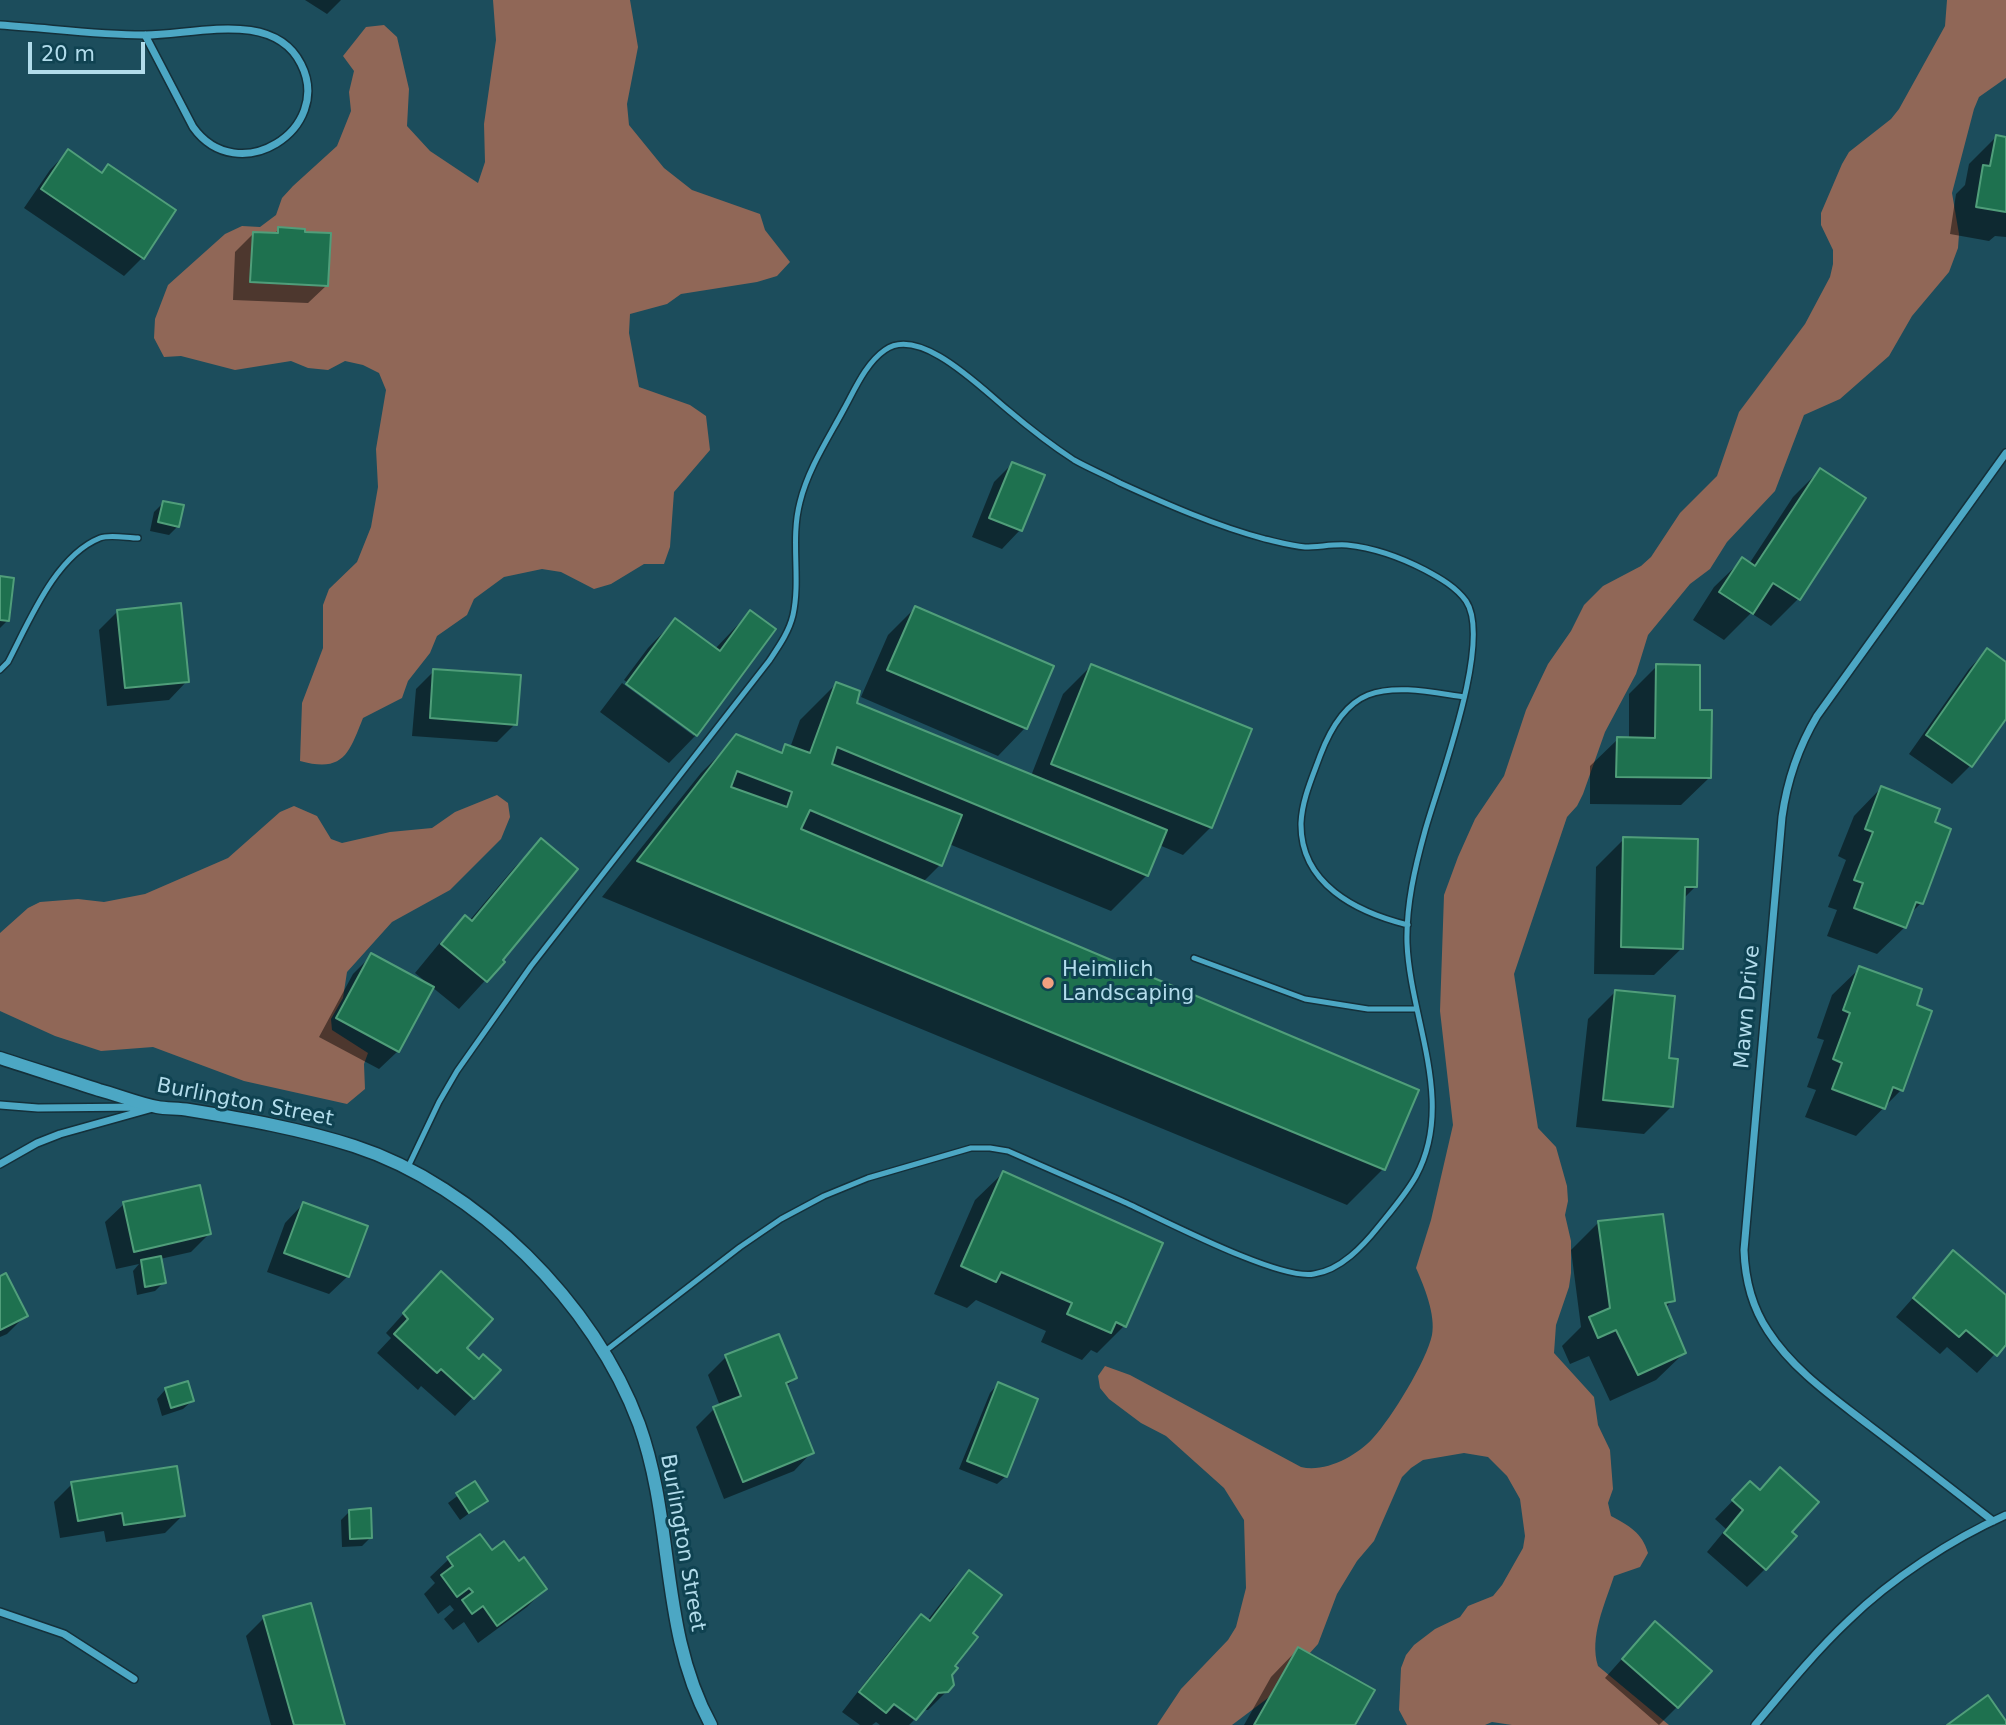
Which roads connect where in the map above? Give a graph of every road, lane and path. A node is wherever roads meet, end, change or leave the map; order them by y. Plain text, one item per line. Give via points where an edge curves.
1 (0, 25) edge
2 (145, 36) junction
3 (2006, 453) edge
4 (138, 538) dead end
5 (0, 670) edge
6 (1464, 697) junction
7 (1408, 925) junction
8 (1194, 958) dead end
9 (1416, 1009) junction
10 (0, 1058) edge
11 (0, 1105) edge
12 (158, 1107) junction
13 (0, 1164) edge
14 (407, 1168) junction
15 (604, 1352) junction
16 (2006, 1515) edge
17 (1993, 1521) junction
18 (0, 1612) edge
19 (134, 1679) dead end
20 (711, 1725) edge
21 (1755, 1725) edge

1 - 2 street
2 - 2 street via 193,127 211,145 232,153 262,152 296,124 307,98 305,72 279,41 246,30 219,28
3 - 17 street, Mawn Drive via 1817,716 1794,765 1782,817 1744,1250 1756,1310 1783,1351 1824,1390
4 - 5 lane via 101,537 71,557 44,590
6 - 7 lane via 1416,860
6 - 7 lane via 1391,691 1359,699 1334,727 1307,793 1301,821 1303,848 1312,868 1343,899
6 - 14 lane via 1474,616 1464,598 1447,583 1392,555 1341,545 1302,547 1166,503 1074,460 933,353 905,343 893,345 860,380 806,480 795,529 796,596 788,632 531,965 451,1082
7 - 9 lane
8 - 9 lane via 1305,999 1368,1009
9 - 15 lane via 1431,1079 1432,1120 1419,1172 1376,1230 1336,1266 1311,1276 1264,1265 1008,1152 971,1148 868,1178 792,1213 740,1247
10 - 12 street, Burlington Street
11 - 12 street
12 - 13 street via 60,1134
12 - 14 street, Burlington Street via 288,1129 356,1147
14 - 15 street, Burlington Street via 472,1209 533,1261
15 - 20 street, Burlington Street via 648,1450 682,1654
16 - 17 street
17 - 21 street via 1922,1563 1851,1618
18 - 19 street via 73,1639

